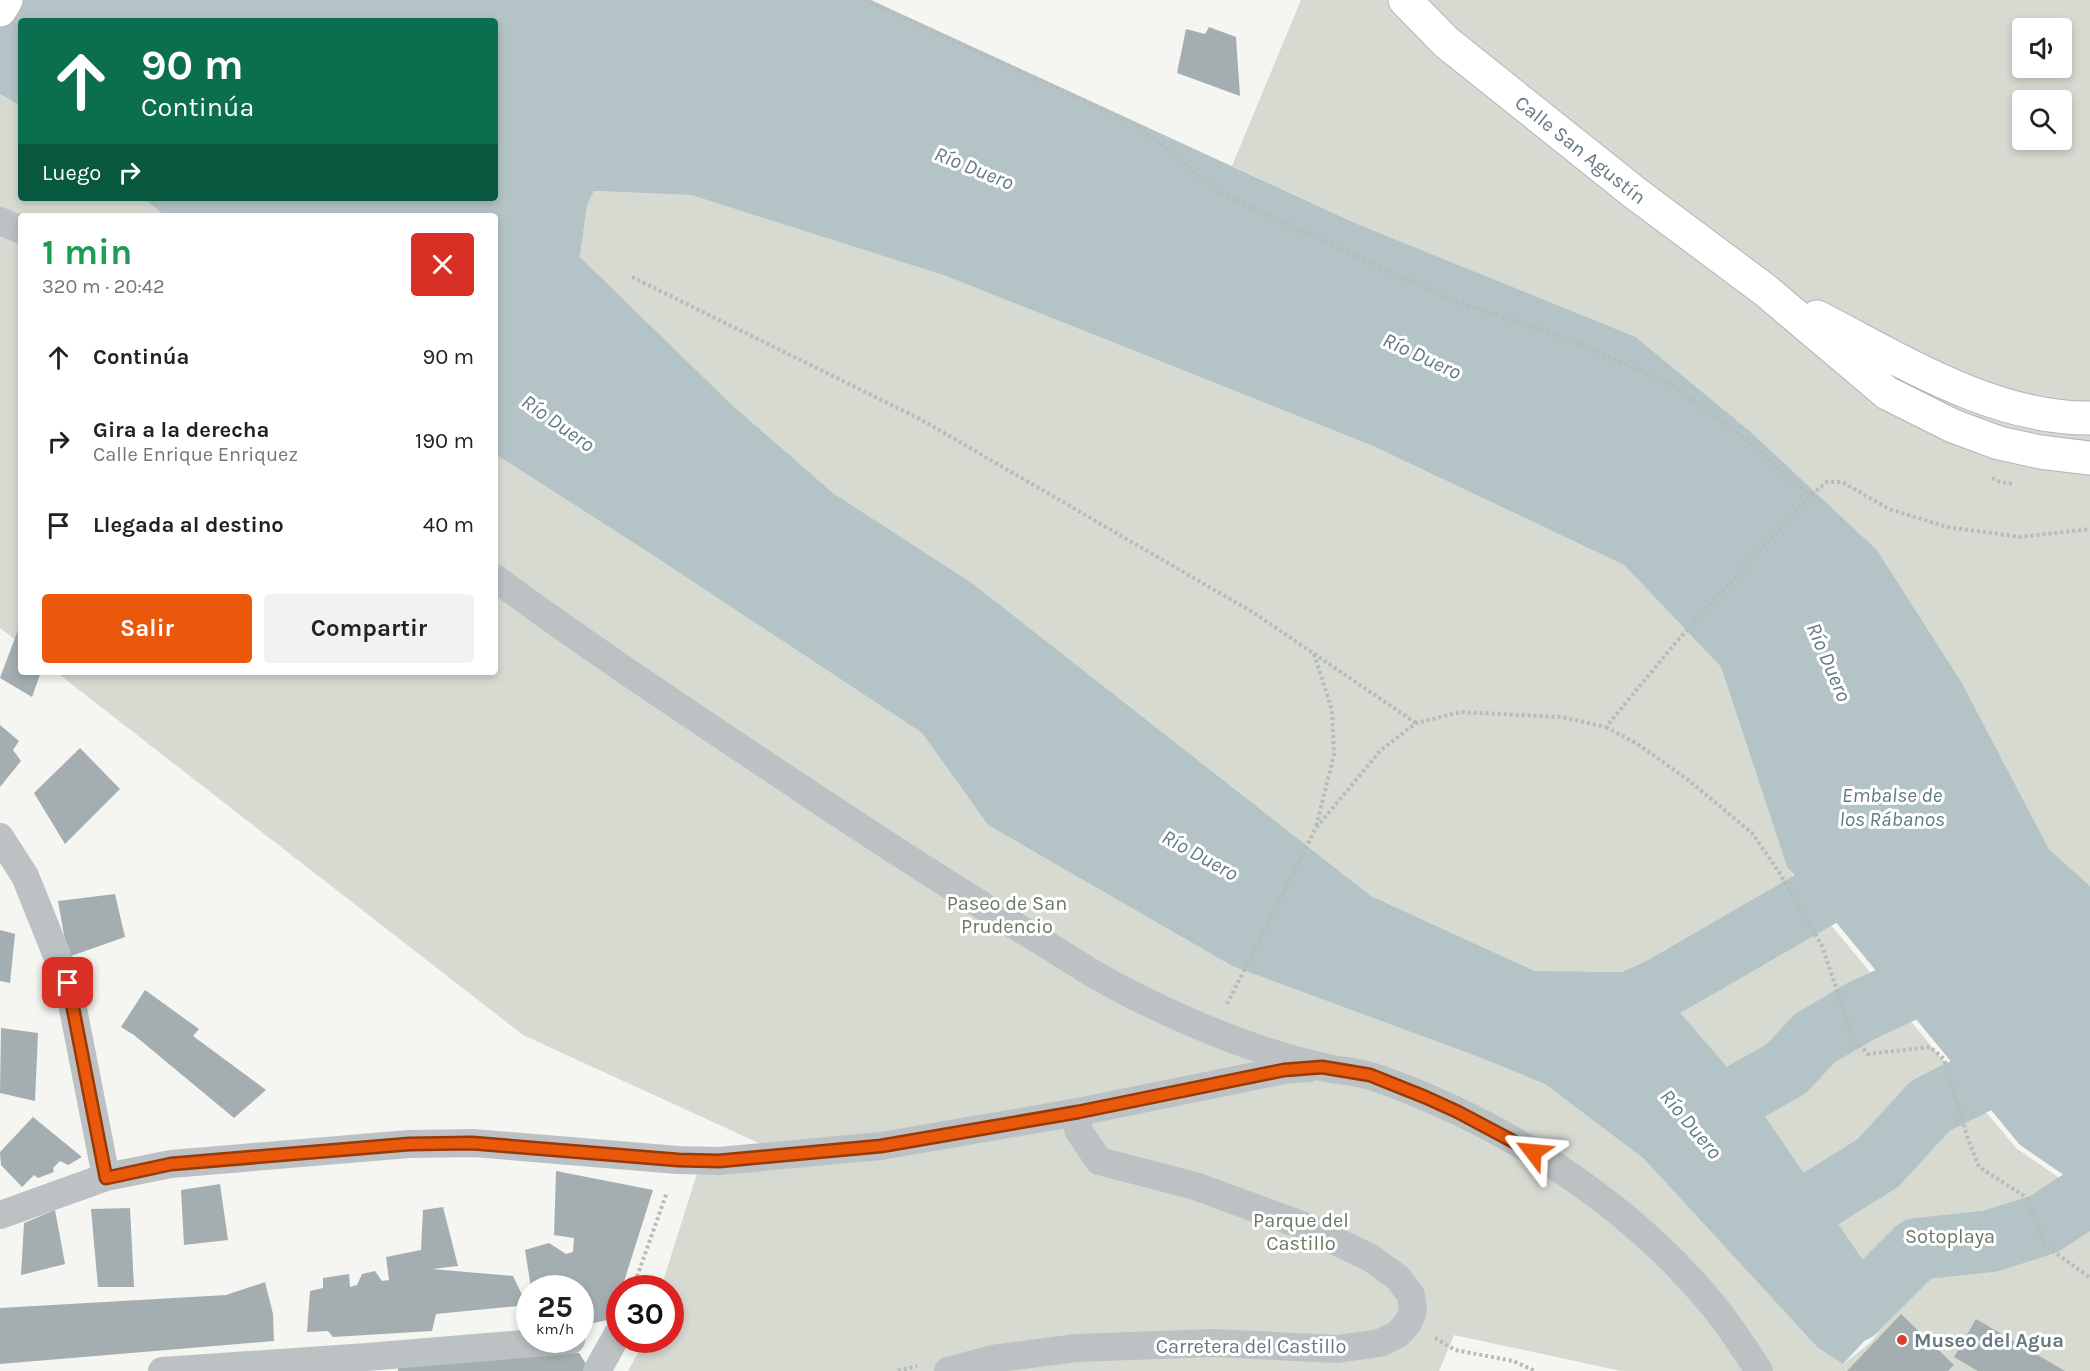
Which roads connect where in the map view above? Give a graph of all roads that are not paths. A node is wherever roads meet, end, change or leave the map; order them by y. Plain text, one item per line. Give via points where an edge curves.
1 (6, 0) edge
2 (1405, 0) edge
3 (0, 9) edge
4 (0, 221) edge
5 (18, 229) edge
6 (1765, 290) junction
7 (2090, 418) edge
8 (2090, 458) edge
9 (498, 580) edge
10 (0, 837) edge
11 (1322, 1067) junction
12 (1078, 1112) junction
13 (106, 1178) junction
14 (0, 1215) edge
15 (594, 1337) edge
16 (516, 1347) edge
17 (368, 1364) edge
18 (162, 1371) edge
19 (597, 1371) edge
20 (948, 1371) edge
21 (1759, 1371) edge

1 - 3 main road
2 - 6 main road, Calle San Agustín via 1446,42
4 - 5 street
6 - 7 main road via 1961,390 2029,411
6 - 8 main road via 1887,393 1953,426 1999,443 2040,453
9 - 11 street via 705,726 968,897 1113,984 1186,1022
10 - 13 street via 26,876 68,983
11 - 12 street via 1284,1070
11 - 21 street via 1370,1075 1425,1097 1552,1163 1611,1207 1686,1275 1714,1306
12 - 13 street via 881,1146 719,1161 472,1143 409,1144 171,1164
12 - 20 street, Carretera del Castillo via 1078,1130 1099,1161 1195,1186 1304,1226 1371,1258 1398,1278 1411,1295 1413,1311 1408,1323 1398,1334 1380,1343 1337,1348 1214,1342 1076,1348 992,1359
13 - 14 street
15 - 19 street via 617,1335
16 - 17 street
17 - 18 street

